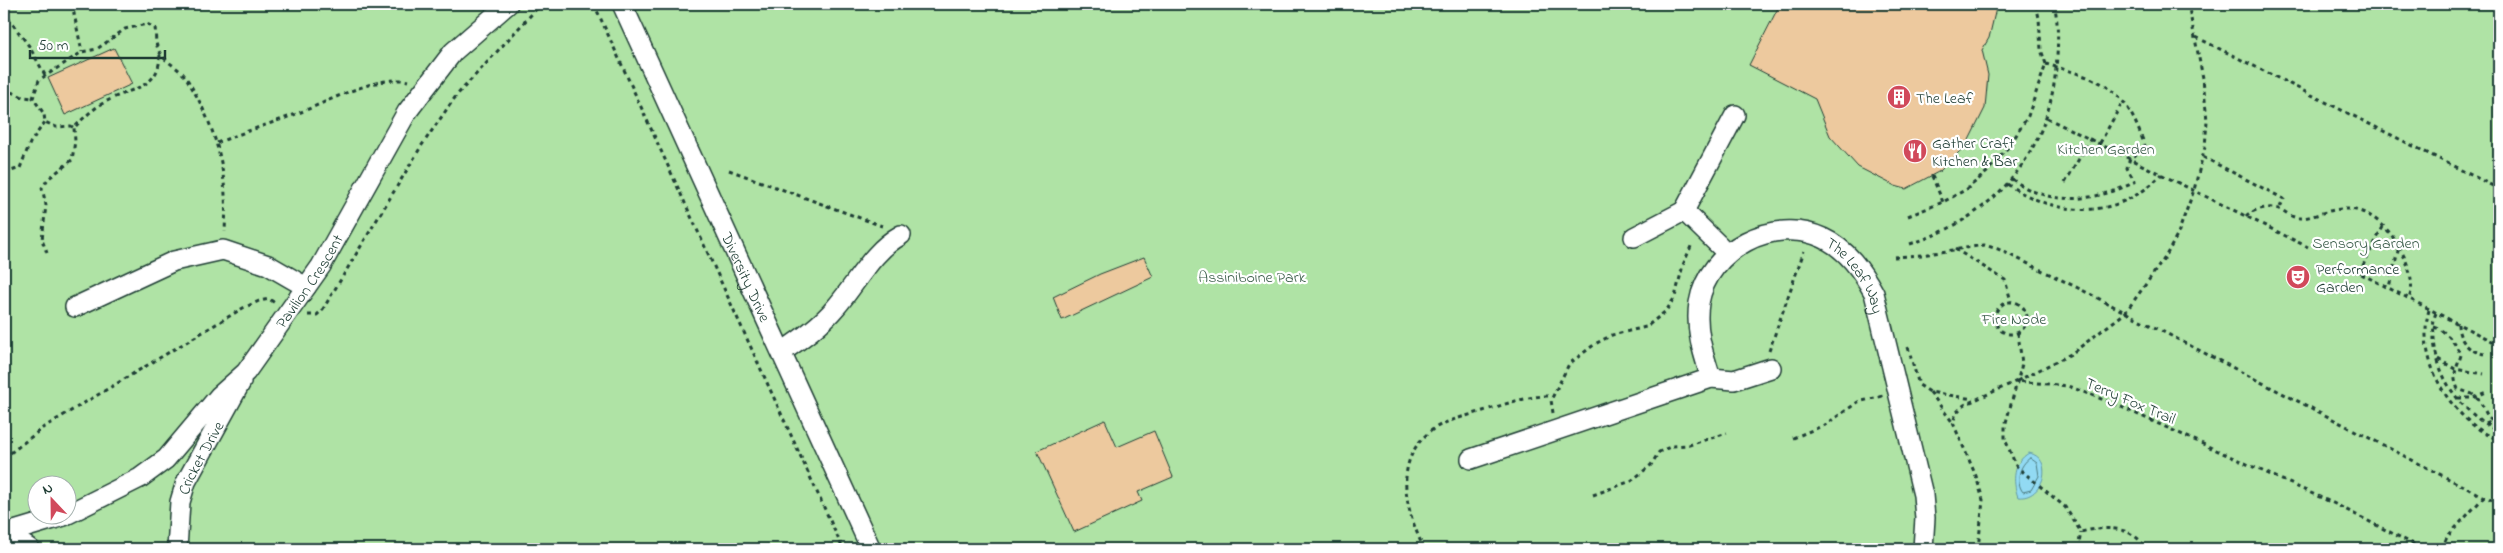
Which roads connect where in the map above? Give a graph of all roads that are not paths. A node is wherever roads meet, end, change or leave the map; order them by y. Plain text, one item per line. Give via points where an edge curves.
1 (508, 4) edge
2 (622, 4) edge
3 (1735, 115) dead end
4 (1684, 211) junction
5 (901, 235) road end
6 (1634, 237) dead end
7 (1727, 253) junction
8 (306, 287) junction
9 (74, 307) dead end
10 (782, 352) junction
11 (1767, 369) road end
12 (246, 372) junction
13 (1710, 378) junction
14 (1471, 459) dead end
15 (78, 509) edge
16 (29, 526) edge
17 (5, 533) edge
18 (30, 549) edge
19 (177, 549) edge
20 (871, 549) edge
21 (1923, 549) edge

1 - 8 street, Pavilion Crescent via 453,52 426,85 394,131 354,209
2 - 10 street, Diversity Drive
3 - 4 street
4 - 6 street
4 - 7 street
5 - 10 street via 880,250 827,316
7 - 13 street, The Leaf Way via 1706,284 1699,301 1699,338
7 - 21 street, The Leaf Way via 1772,232 1811,233 1842,250 1866,277 1874,293 1922,495 1925,518
8 - 9 street via 268,265 223,250 174,261
8 - 12 street, Pavilion Crescent
10 - 20 street, Diversity Drive
11 - 13 street via 1734,380
12 - 15 street, Pavilion Crescent via 219,396 166,460 133,482
12 - 19 street, Cricket Drive via 186,482 180,502
13 - 14 street
16 - 17 street
17 - 18 street

